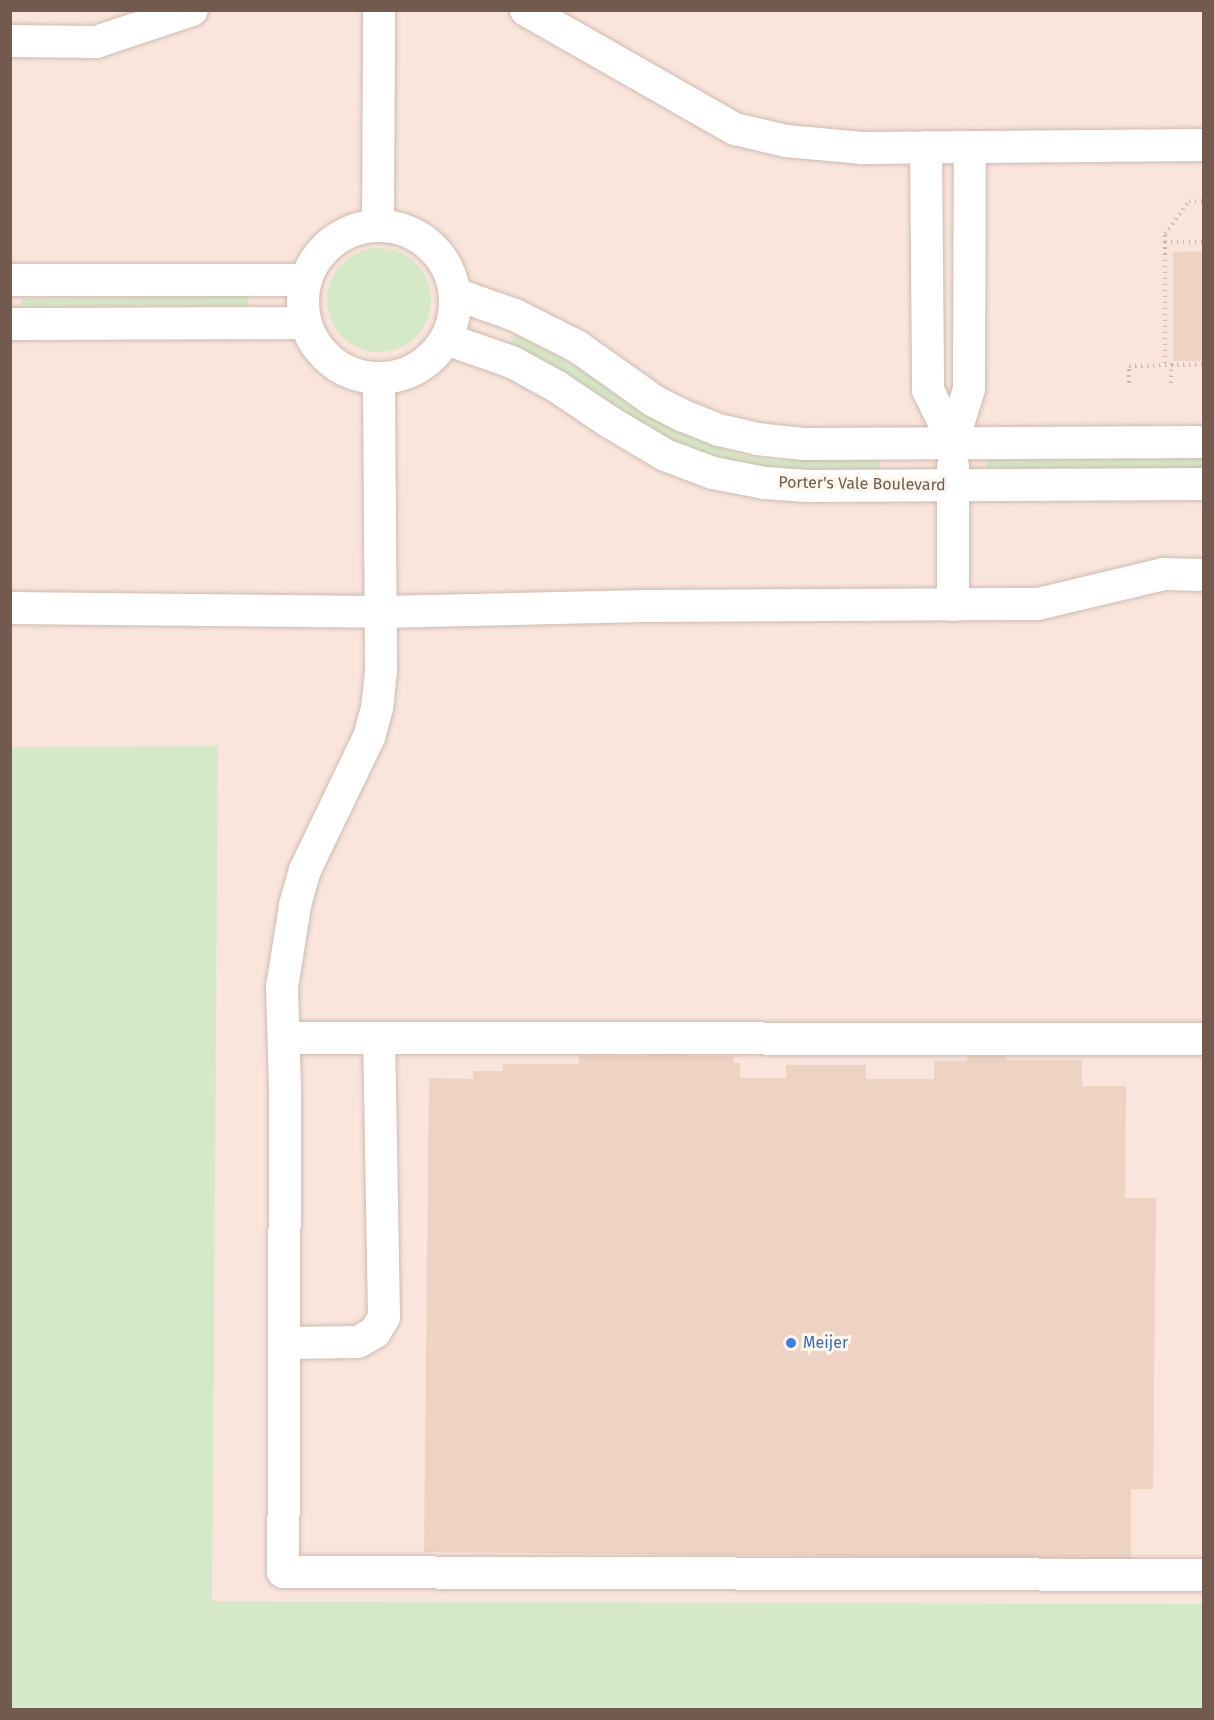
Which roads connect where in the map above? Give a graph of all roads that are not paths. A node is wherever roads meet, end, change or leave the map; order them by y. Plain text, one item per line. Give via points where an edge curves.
1 (192, 10) edge
2 (379, 10) edge
3 (526, 10) edge
4 (10, 41) edge
5 (1203, 145) edge
6 (926, 147) junction
7 (970, 147) junction
8 (378, 225) junction
9 (10, 279) edge
10 (306, 280) junction
11 (455, 294) junction
12 (305, 322) junction
13 (10, 324) edge
14 (446, 339) junction
15 (380, 379) junction
16 (952, 441) junction
17 (1203, 442) edge
18 (1203, 484) edge
19 (952, 486) junction
20 (1203, 575) edge
21 (953, 605) junction
22 (10, 608) edge
23 (380, 612) junction
24 (284, 1038) junction
25 (378, 1038) junction
26 (1203, 1039) edge
27 (284, 1342) junction
28 (1203, 1575) edge

1 - 4 street via 96,42
2 - 8 street
3 - 6 street via 735,129 786,141 863,148
5 - 7 street
6 - 7 street
6 - 16 street via 928,390
7 - 16 street via 969,389
8 - 10 street via 352,230 332,242 314,261
8 - 11 street via 407,231 430,245 447,268
9 - 10 street
10 - 12 street via 302,306
11 - 14 street via 455,314
11 - 16 street via 515,315 568,342 654,401 719,430 803,444
12 - 13 street
12 - 15 street via 316,347 327,358 349,373
14 - 15 street via 421,366
14 - 19 street, Porter's Vale Boulevard via 512,362 665,455 712,473 807,486
15 - 23 street
16 - 17 street
16 - 19 street
18 - 19 street, Porter's Vale Boulevard
19 - 21 street
20 - 21 street via 1164,574 1038,604
21 - 23 street
22 - 23 street
23 - 24 street via 381,671 369,737 305,870 297,897 282,987
24 - 25 street
24 - 27 street
25 - 26 street
25 - 27 street via 384,1317 375,1332 358,1342
27 - 28 street via 283,1572

